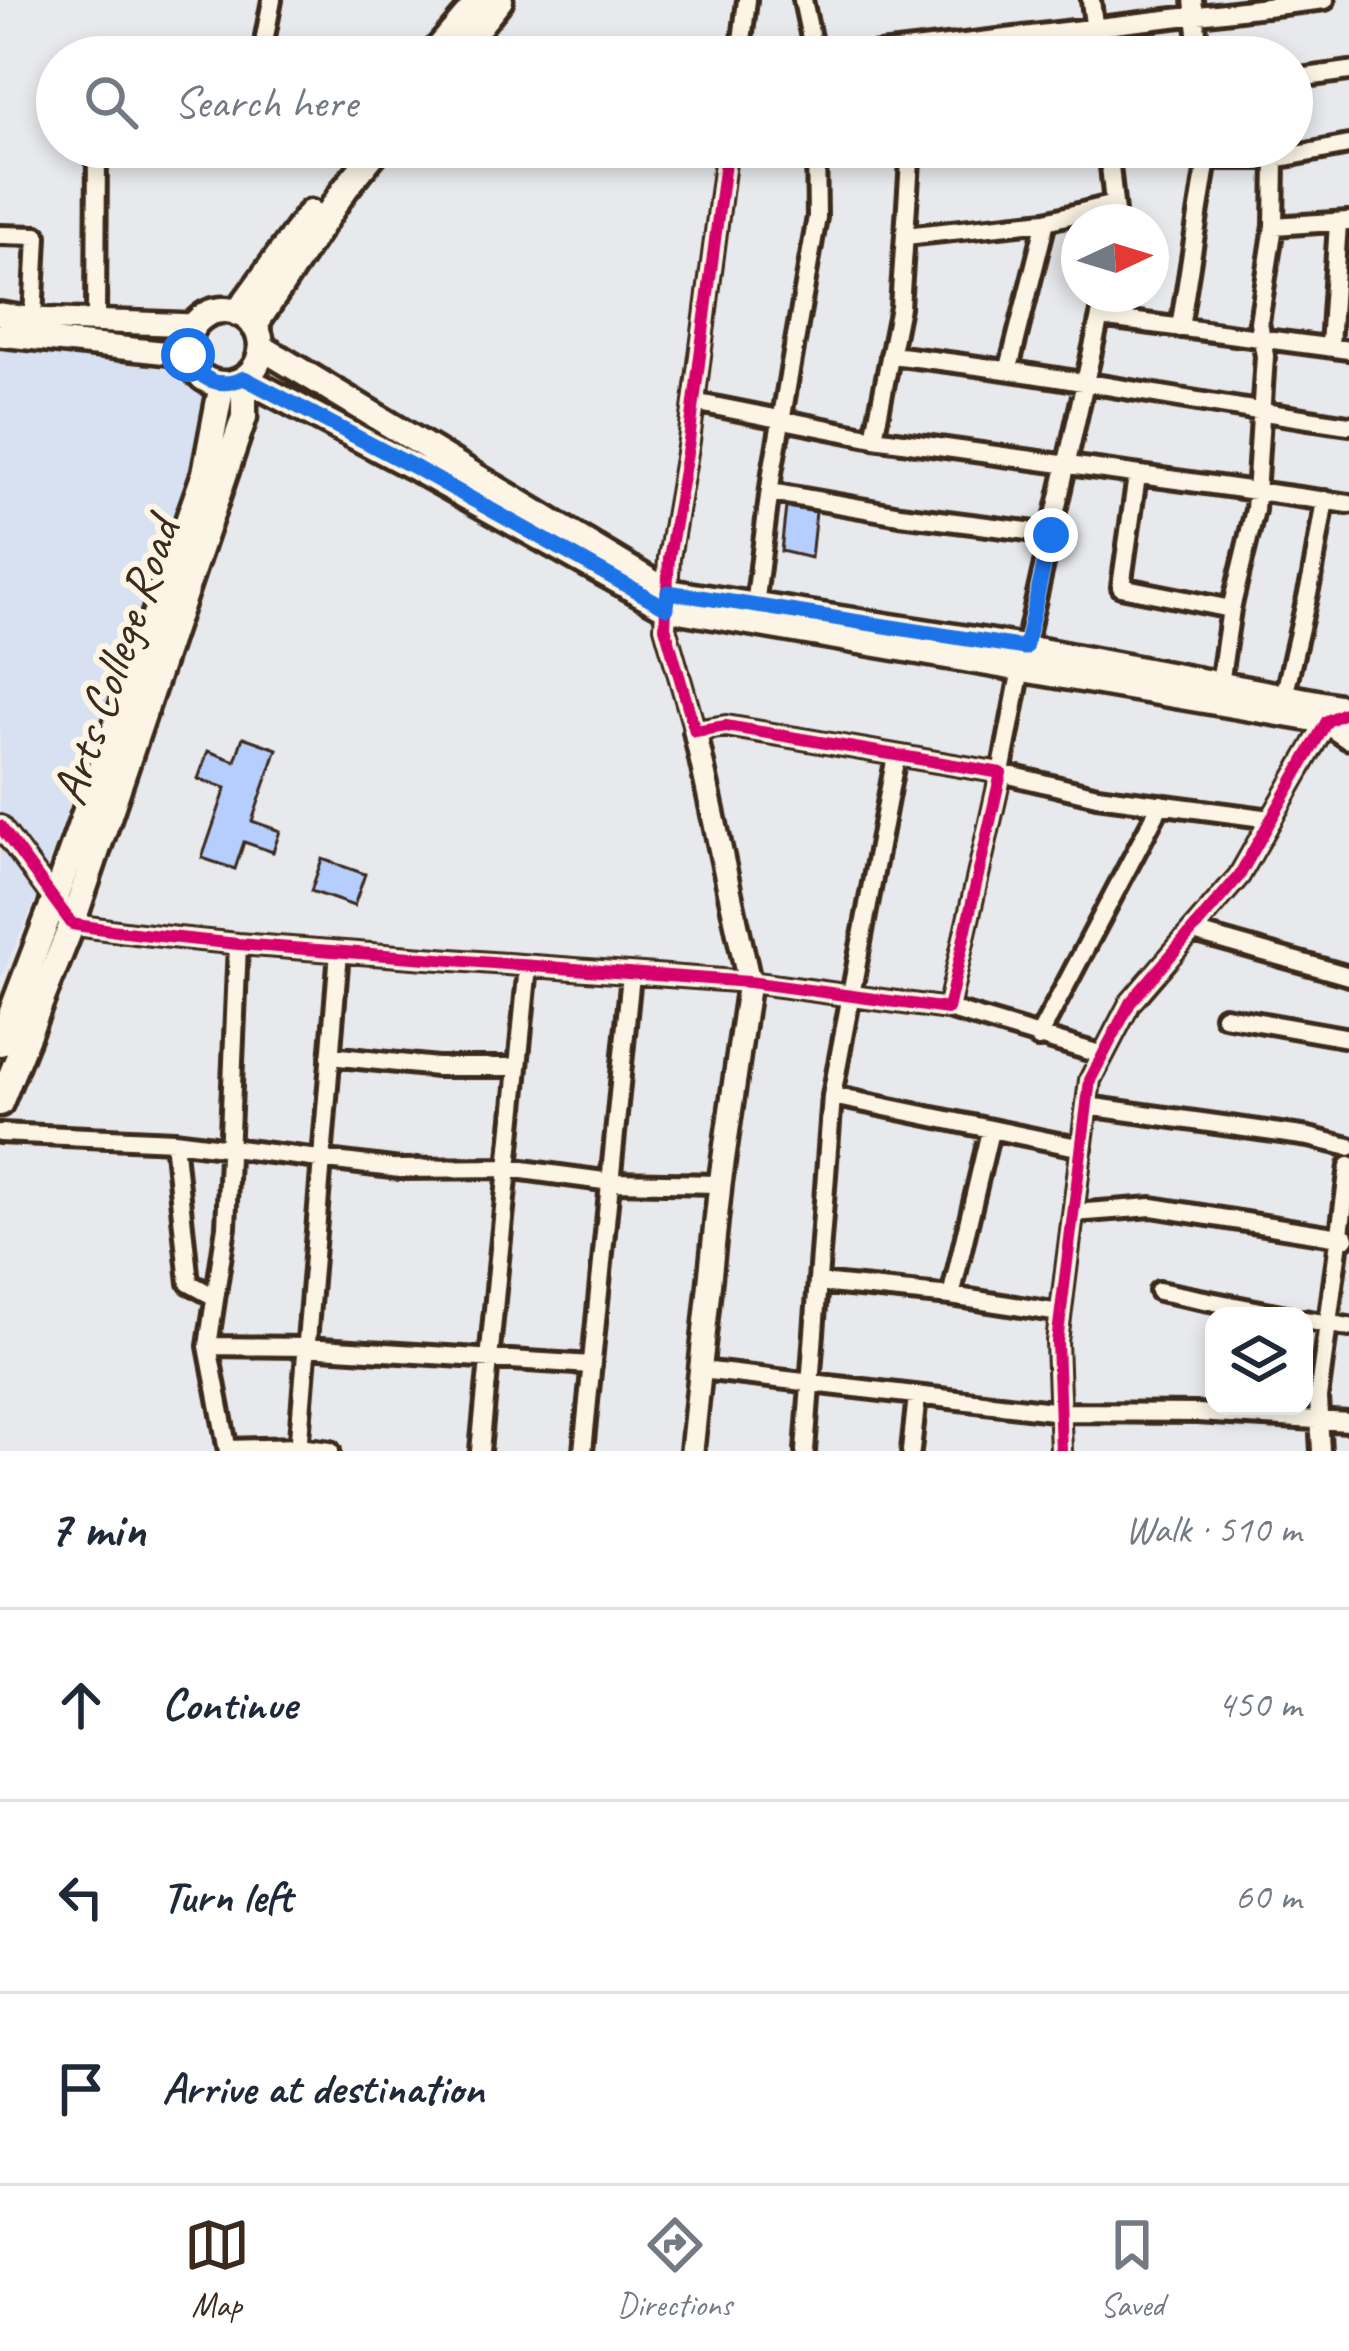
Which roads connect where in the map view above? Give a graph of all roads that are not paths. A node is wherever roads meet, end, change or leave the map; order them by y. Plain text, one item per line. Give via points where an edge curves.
1 (272, 0) edge
2 (479, 0) edge
3 (500, 0) edge
4 (747, 0) edge
5 (802, 0) edge
6 (1091, 0) edge
7 (1324, 0) edge
8 (1194, 8) edge
9 (1094, 27) junction
10 (265, 36) edge
11 (449, 36) edge
12 (471, 36) edge
13 (743, 36) edge
14 (810, 36) edge
15 (1020, 36) edge
16 (1095, 36) edge
17 (1349, 70) edge
18 (1313, 76) edge
19 (1349, 146) edge
20 (1313, 152) edge
21 (97, 168) edge
22 (346, 168) edge
23 (362, 168) edge
24 (724, 168) edge
25 (817, 168) edge
26 (909, 168) edge
27 (1110, 168) edge
28 (1203, 168) edge
29 (1275, 168) edge
30 (1114, 204) edge
31 (1061, 219) edge
32 (1046, 221) junction
33 (1344, 222) edge
34 (1274, 226) junction
35 (0, 235) edge
36 (905, 236) junction
37 (1101, 312) edge
38 (0, 314) edge
39 (1100, 317) junction
40 (33, 319) junction
41 (96, 322) junction
42 (194, 326) junction
43 (251, 328) junction
44 (1180, 328) junction
45 (0, 335) edge
46 (1262, 338) junction
47 (1340, 348) edge
48 (188, 355) junction
49 (890, 355) junction
50 (1009, 368) junction
51 (233, 381) junction
52 (1085, 384) junction
53 (694, 402) junction
54 (1261, 412) junction
55 (781, 418) junction
56 (1349, 425) edge
57 (874, 438) junction
58 (1067, 463) junction
59 (1137, 476) junction
60 (1255, 491) junction
61 (770, 492) junction
62 (1325, 500) junction
63 (1349, 504) edge
64 (1051, 535) junction
65 (668, 600) junction
66 (755, 606) junction
67 (1231, 609) junction
68 (1023, 657) junction
69 (1220, 684) junction
70 (1284, 697) junction
71 (1342, 713) edge
72 (695, 730) junction
73 (1349, 736) edge
74 (896, 756) junction
75 (1001, 773) junction
76 (1161, 804) junction
77 (1271, 819) junction
78 (0, 826) edge
79 (54, 901) junction
80 (72, 924) junction
81 (1194, 932) junction
82 (238, 944) junction
83 (339, 952) junction
84 (528, 966) junction
85 (631, 975) junction
86 (1349, 976) edge
87 (749, 982) junction
88 (851, 995) junction
89 (948, 1009) junction
90 (1224, 1016) dead end
91 (1038, 1038) junction
92 (1349, 1038) edge
93 (0, 1042) edge
94 (330, 1055) junction
95 (1103, 1055) junction
96 (518, 1067) junction
97 (832, 1096) junction
98 (0, 1103) edge
99 (1087, 1106) junction
100 (990, 1131) junction
101 (0, 1133) edge
102 (174, 1142) junction
103 (1349, 1147) edge
104 (229, 1148) junction
105 (1082, 1148) junction
106 (322, 1160) junction
107 (1349, 1166) edge
108 (508, 1168) junction
109 (610, 1181) junction
110 (720, 1184) junction
111 (1074, 1213) junction
112 (1344, 1238) edge
113 (819, 1283) junction
114 (1159, 1291) dead end
115 (951, 1296) junction
116 (215, 1297) junction
117 (1240, 1307) edge
118 (1060, 1313) junction
119 (1313, 1322) edge
120 (1327, 1324) junction
121 (1349, 1328) edge
122 (208, 1346) junction
123 (305, 1347) junction
124 (489, 1359) junction
125 (592, 1365) junction
126 (701, 1370) junction
127 (811, 1384) junction
128 (917, 1396) junction
129 (1060, 1412) junction
130 (1320, 1420) junction
131 (1349, 1422) edge
132 (298, 1449) edge
133 (228, 1450) edge
134 (330, 1451) edge
135 (480, 1451) edge
136 (583, 1451) edge
137 (692, 1451) edge
138 (805, 1451) edge
139 (910, 1451) edge
140 (1061, 1451) edge
141 (1322, 1451) edge

1 - 10 street
2 - 11 main road
3 - 12 main road
4 - 13 street
5 - 14 street
6 - 9 street
7 - 8 street
8 - 9 street
9 - 15 street
9 - 16 street
17 - 18 street
19 - 20 street
21 - 41 street
22 - 43 main road
23 - 43 main road
24 - 53 street
25 - 55 street via 817,217
26 - 36 street
27 - 30 street
28 - 44 street
29 - 34 street
31 - 32 street
32 - 36 street
32 - 50 street
33 - 34 street
33 - 47 street
34 - 46 street
35 - 40 street via 38,236
36 - 49 street
37 - 39 street
38 - 40 street
39 - 44 street
39 - 52 street
40 - 41 street
41 - 42 street
42 - 43 main road via 214,312
42 - 48 main road
43 - 51 main road via 256,365
43 - 65 main road
44 - 46 street
45 - 48 street
46 - 47 street
46 - 54 street
48 - 51 main road via 200,375
49 - 50 street
49 - 57 street
50 - 52 street
51 - 65 main road
51 - 79 main road
51 - 80 main road, Arts College Road via 244,417
52 - 54 street
52 - 58 street
53 - 55 street
53 - 65 street
54 - 56 street
54 - 60 street
55 - 57 street
55 - 61 street
57 - 58 street
58 - 59 street
58 - 64 street
59 - 60 street
59 - 67 street via 1121,587
60 - 62 street
60 - 67 street
61 - 64 street
61 - 66 street
62 - 63 street
62 - 70 street
64 - 68 street
65 - 66 main road
65 - 68 main road
65 - 72 street via 665,627
66 - 68 main road
67 - 69 street
68 - 69 main road
68 - 71 main road
68 - 75 street
69 - 70 main road
70 - 71 main road
71 - 73 main road
71 - 77 street
72 - 74 street via 726,726
72 - 87 street
74 - 75 street
74 - 88 street
75 - 76 street
75 - 89 street
76 - 77 street
76 - 91 street
77 - 81 street
78 - 79 street
79 - 80 street
79 - 93 main road
80 - 82 street
80 - 98 main road, Arts College Road
81 - 86 street
81 - 95 street via 1130,1004
82 - 83 street
82 - 104 street
83 - 84 street
83 - 94 street
84 - 85 street
84 - 96 street
85 - 87 street
85 - 109 street
87 - 88 street
87 - 110 street
88 - 89 street
88 - 97 street
89 - 91 street
90 - 92 street
91 - 95 street
94 - 96 street
94 - 106 street
95 - 99 street
96 - 108 street
97 - 100 street
97 - 113 street
99 - 103 street
99 - 105 street
100 - 105 street
100 - 115 street
101 - 102 street
102 - 104 street
102 - 116 street via 189,1283
104 - 106 street
104 - 116 street
105 - 111 street
106 - 108 street
106 - 123 street
107 - 112 street
108 - 109 street
108 - 124 street
109 - 110 street
109 - 125 street
110 - 126 street
111 - 112 street via 1153,1207
111 - 118 street
112 - 120 street
113 - 115 street
113 - 127 street
114 - 117 street
115 - 118 street
116 - 122 street
118 - 129 street
119 - 120 street
120 - 121 street
120 - 130 street
122 - 123 street
122 - 133 street
123 - 124 street
123 - 132 street
124 - 125 street
124 - 135 street
125 - 136 street
126 - 127 street
126 - 137 street
127 - 128 street
127 - 138 street
128 - 129 street
128 - 139 street
129 - 130 street
129 - 140 street
130 - 131 street
130 - 141 street
132 - 133 street
132 - 134 street

